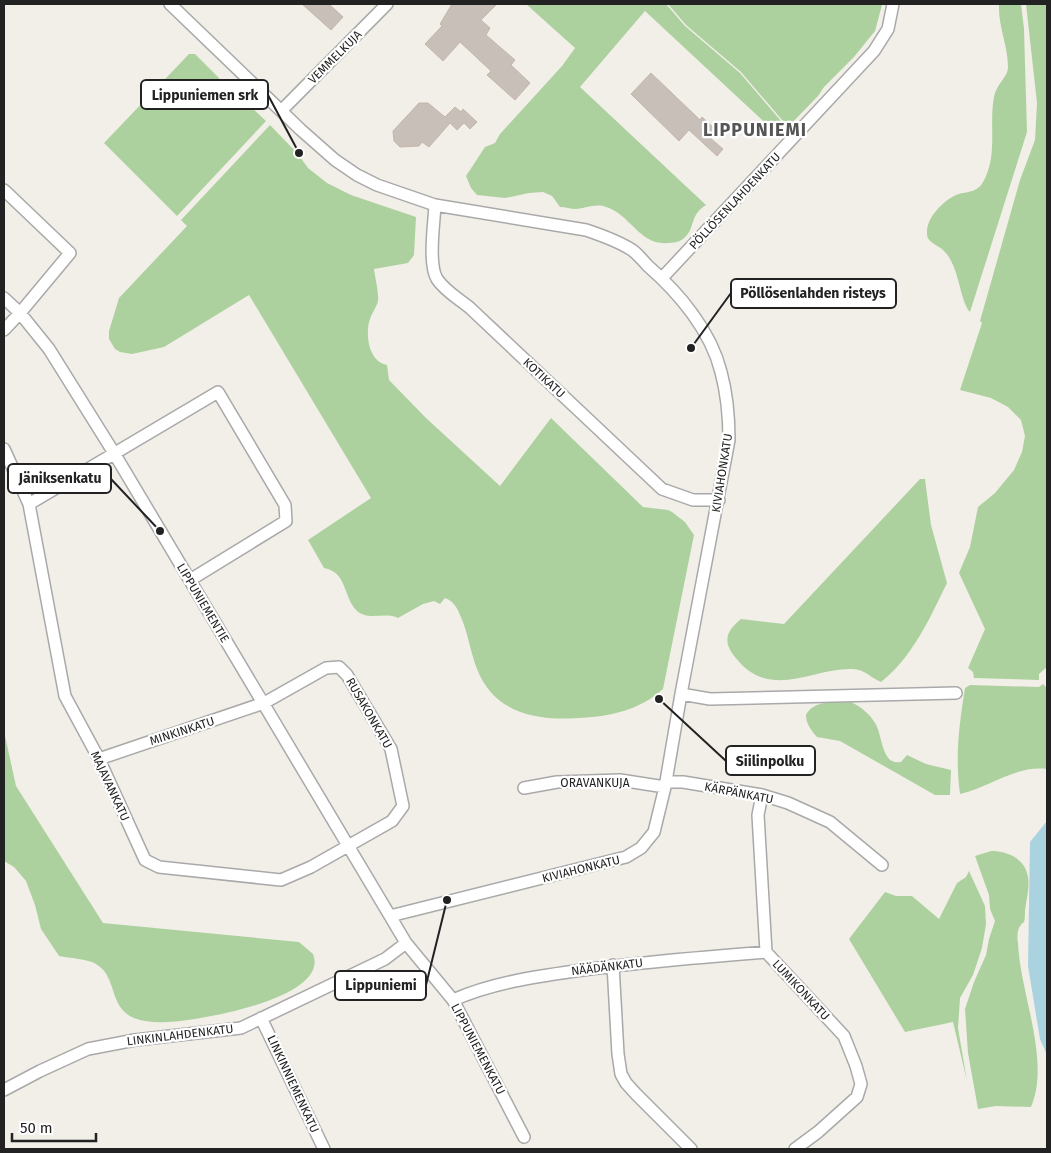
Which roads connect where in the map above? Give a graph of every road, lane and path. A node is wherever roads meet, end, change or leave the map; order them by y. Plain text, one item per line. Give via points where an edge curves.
1 (170, 4) edge
2 (387, 4) edge
3 (893, 4) edge
4 (282, 110) junction
5 (4, 190) edge
6 (435, 205) junction
7 (662, 278) junction
8 (4, 298) edge
9 (20, 313) junction
10 (4, 330) edge
11 (4, 449) edge
12 (114, 453) junction
13 (719, 500) junction
14 (29, 504) junction
15 (190, 580) junction
16 (956, 693) dead end
17 (681, 694) junction
18 (264, 703) junction
19 (99, 759) junction
20 (666, 784) junction
21 (524, 788) dead end
22 (762, 795) junction
23 (348, 846) junction
24 (882, 865) dead end
25 (390, 916) junction
26 (406, 942) junction
27 (766, 952) junction
28 (613, 966) junction
29 (453, 1000) junction
30 (261, 1018) junction
31 (5, 1086) edge
32 (524, 1137) dead end
33 (324, 1149) edge
34 (691, 1149) edge
35 (795, 1149) edge

1 - 4 street, KIVIAHONKATU
2 - 4 street, VEMMELKUJA
3 - 7 street, PÖLLÖSENLAHDENKATU via 888,29 874,51
4 - 6 street, KIVIAHONKATU via 335,160 357,175
5 - 9 street via 70,253
6 - 7 street, KIVIAHONKATU via 586,230 631,250
6 - 13 street, KOTIKATU via 432,252 436,278 444,287 662,489 692,500
7 - 13 street, KIVIAHONKATU via 698,322 721,370 729,416 729,440
8 - 9 street, LIPPUNIEMENTIE
9 - 10 street
9 - 12 street, LIPPUNIEMENTIE via 49,349
11 - 14 street, MAJAVANKATU
12 - 14 street
12 - 15 street, LIPPUNIEMENTIE
12 - 15 street via 218,392 285,504 286,521
13 - 17 street, KIVIAHONKATU
14 - 19 street, MAJAVANKATU via 65,696
15 - 18 street, LIPPUNIEMENTIE
16 - 17 street via 710,699
17 - 20 street, KIVIAHONKATU
18 - 19 street, MINKINKATU
18 - 23 street, LIPPUNIEMENTIE
18 - 23 street, RUSAKONKATU via 326,668 338,667 348,674 391,749 403,806 392,821
19 - 23 street, MAJAVANKATU via 145,860 159,867 281,880
20 - 21 street, ORAVANKUJA via 620,780 557,782
20 - 22 street, KÄRPÄNKATU via 683,782
20 - 25 street, KIVIAHONKATU via 654,832 641,848 626,858
22 - 24 street, KÄRPÄNKATU via 830,822
22 - 27 street, LUMIKONKATU via 758,815
23 - 25 street, LIPPUNIEMENTIE
25 - 26 street, LIPPUNIEMENKATU
26 - 29 street, LIPPUNIEMENKATU
26 - 30 street, LINKINLAHDENKATU via 385,959
27 - 28 street, NÄÄDÄNKATU
27 - 35 street, LUMIKONKATU via 844,1036 861,1084 857,1097
28 - 29 street, NÄÄDÄNKATU via 527,978 477,990
28 - 34 street via 621,1074 636,1094
29 - 32 street, LIPPUNIEMENKATU
30 - 31 street, LINKINLAHDENKATU via 241,1028 135,1040 88,1049
30 - 33 street, LINKINNIEMENKATU

